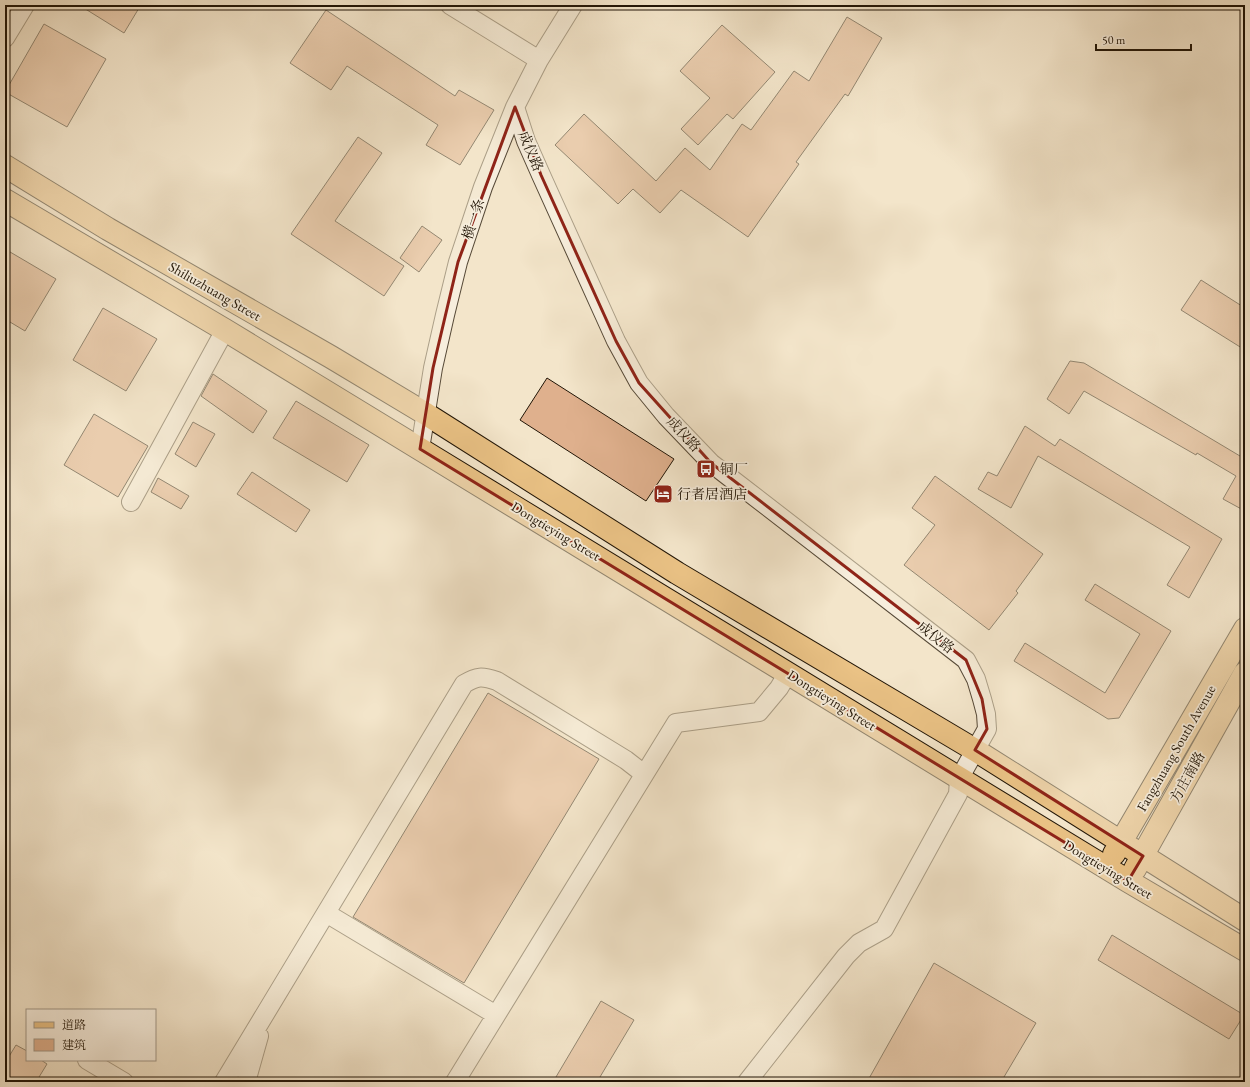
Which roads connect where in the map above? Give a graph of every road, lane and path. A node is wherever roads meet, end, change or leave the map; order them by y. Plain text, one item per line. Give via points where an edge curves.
1 (24, 5) edge
2 (450, 5) edge
3 (573, 5) edge
4 (5, 38) edge
5 (539, 60) junction
6 (515, 107) junction
7 (5, 166) edge
8 (5, 200) edge
9 (225, 330) junction
10 (426, 414) junction
11 (420, 449) junction
12 (131, 502) dead end
13 (1245, 628) edge
14 (788, 673) junction
15 (1245, 673) edge
16 (975, 750) junction
17 (644, 774) junction
18 (959, 779) junction
19 (1121, 842) junction
20 (1142, 856) junction
21 (1106, 868) junction
22 (1128, 881) junction
23 (326, 913) junction
24 (1245, 920) edge
25 (1245, 950) edge
26 (266, 1014) junction
27 (496, 1015) junction
28 (89, 1061) edge
29 (124, 1082) edge
30 (224, 1082) edge
31 (246, 1082) edge
32 (455, 1082) edge
33 (747, 1082) edge

1 - 4 street
2 - 5 street
3 - 5 street, 横一条
5 - 6 street, 横一条
6 - 10 street, 横一条 via 458,262 433,368
6 - 16 street, 成仪路 via 541,175 616,341 639,383 666,416 711,463 966,660 976,679 986,714 987,729
7 - 10 main road, Shiliuzhuang Street via 108,229
8 - 9 main road, Shiliuzhuang Street
9 - 11 main road, Shiliuzhuang Street
9 - 12 street
10 - 11 street, 横一条
10 - 16 main road, Dongtieying Street via 676,573
11 - 14 main road, Dongtieying Street
13 - 19 main road, Fangzhuang South Avenue
14 - 17 street via 780,688 758,712 676,723
14 - 18 main road, Dongtieying Street
15 - 20 main road, 方庄南路
16 - 18 street, 成仪路
16 - 19 main road, Dongtieying Street
17 - 23 street via 626,760 497,681 484,676 473,678 464,684
17 - 27 street
18 - 21 main road, Dongtieying Street
18 - 33 street, 成仪路 via 958,794 884,929 859,942 846,956
19 - 20 main road, Dongtieying Street
19 - 21 main road, Fangzhuang South Avenue
20 - 22 main road, 方庄南路
20 - 24 main road, Dongtieying Street
21 - 22 main road, Dongtieying Street
22 - 25 main road, Dongtieying Street
23 - 26 street
23 - 27 street
26 - 30 street
26 - 31 street
27 - 32 street
28 - 29 street

